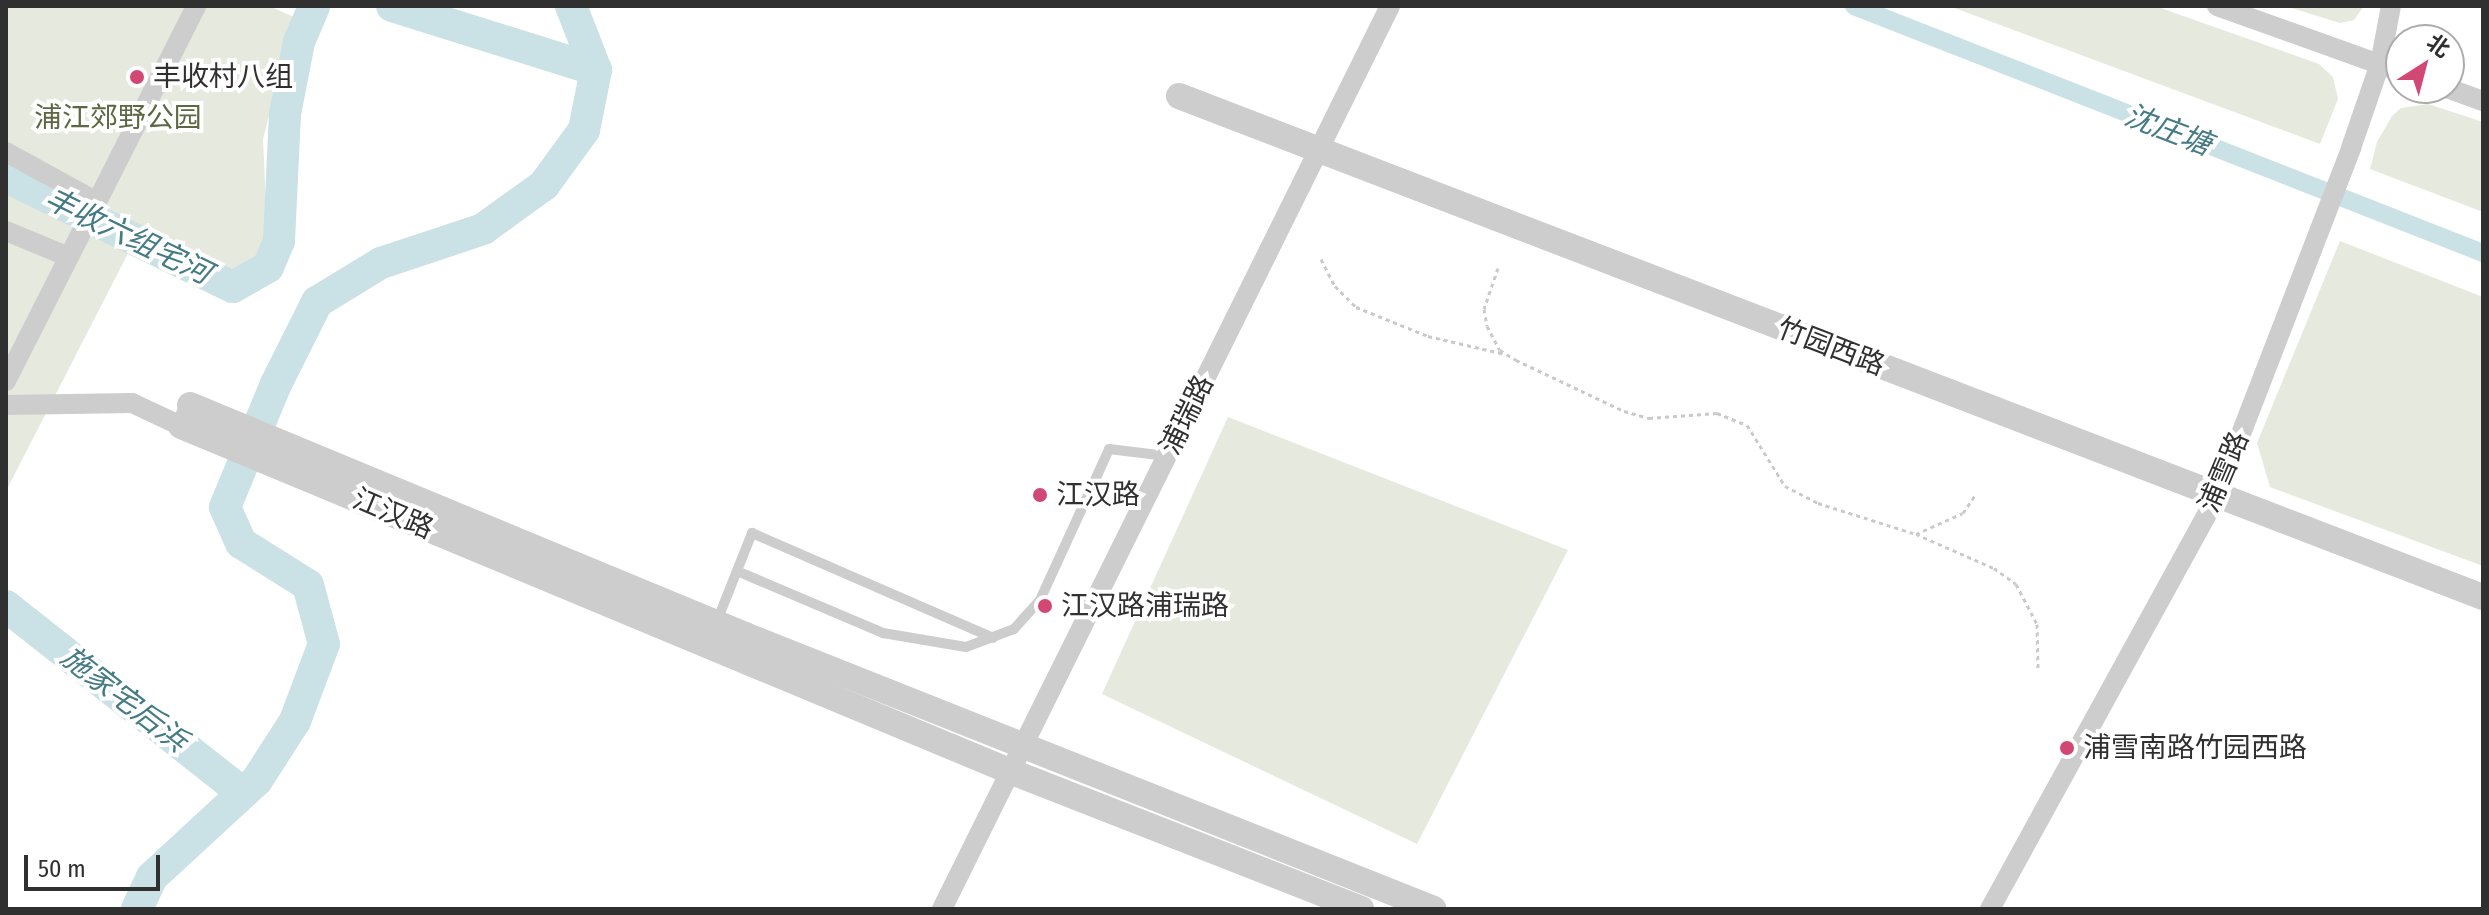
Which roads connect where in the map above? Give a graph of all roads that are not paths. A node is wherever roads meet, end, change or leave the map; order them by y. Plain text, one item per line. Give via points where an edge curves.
1 (196, 6) edge
2 (1390, 6) edge
3 (2217, 6) edge
4 (2391, 6) edge
5 (2380, 64) junction
6 (2385, 66) edge
7 (1179, 96) dead end
8 (1318, 149) junction
9 (6, 152) edge
10 (95, 205) junction
11 (6, 231) edge
12 (72, 250) junction
13 (6, 381) edge
14 (6, 405) edge
15 (186, 415) joint
16 (277, 453) junction
17 (1167, 456) junction
18 (2217, 496) junction
19 (737, 571) junction
20 (2483, 597) edge
21 (716, 623) junction
22 (993, 638) junction
23 (1024, 745) junction
24 (1012, 772) junction
25 (942, 909) edge
26 (1361, 909) edge
27 (1434, 909) edge
28 (1990, 909) edge

1 - 10 street
2 - 8 street, 浦瑞路
3 - 5 street
4 - 5 street, 浦雪路
5 - 6 street
5 - 18 street, 浦雪路
7 - 8 street, 竹园西路
8 - 17 street, 浦瑞路
8 - 18 street, 竹园西路
9 - 10 street
10 - 12 street
11 - 12 street
12 - 13 street
14 - 15 street via 132,403
15 - 16 street, 江汉路
16 - 21 street
16 - 24 street, 江汉路
17 - 22 lane via 1109,449 1040,600 1014,629
17 - 23 street, 浦瑞路
18 - 20 street, 竹园西路
18 - 28 street, 浦雪路
19 - 21 lane
19 - 22 lane via 883,633 952,647
19 - 22 lane via 752,533
21 - 23 street
23 - 24 street, 浦瑞路
23 - 27 street
24 - 25 street, 浦瑞路
24 - 26 street, 江汉路

